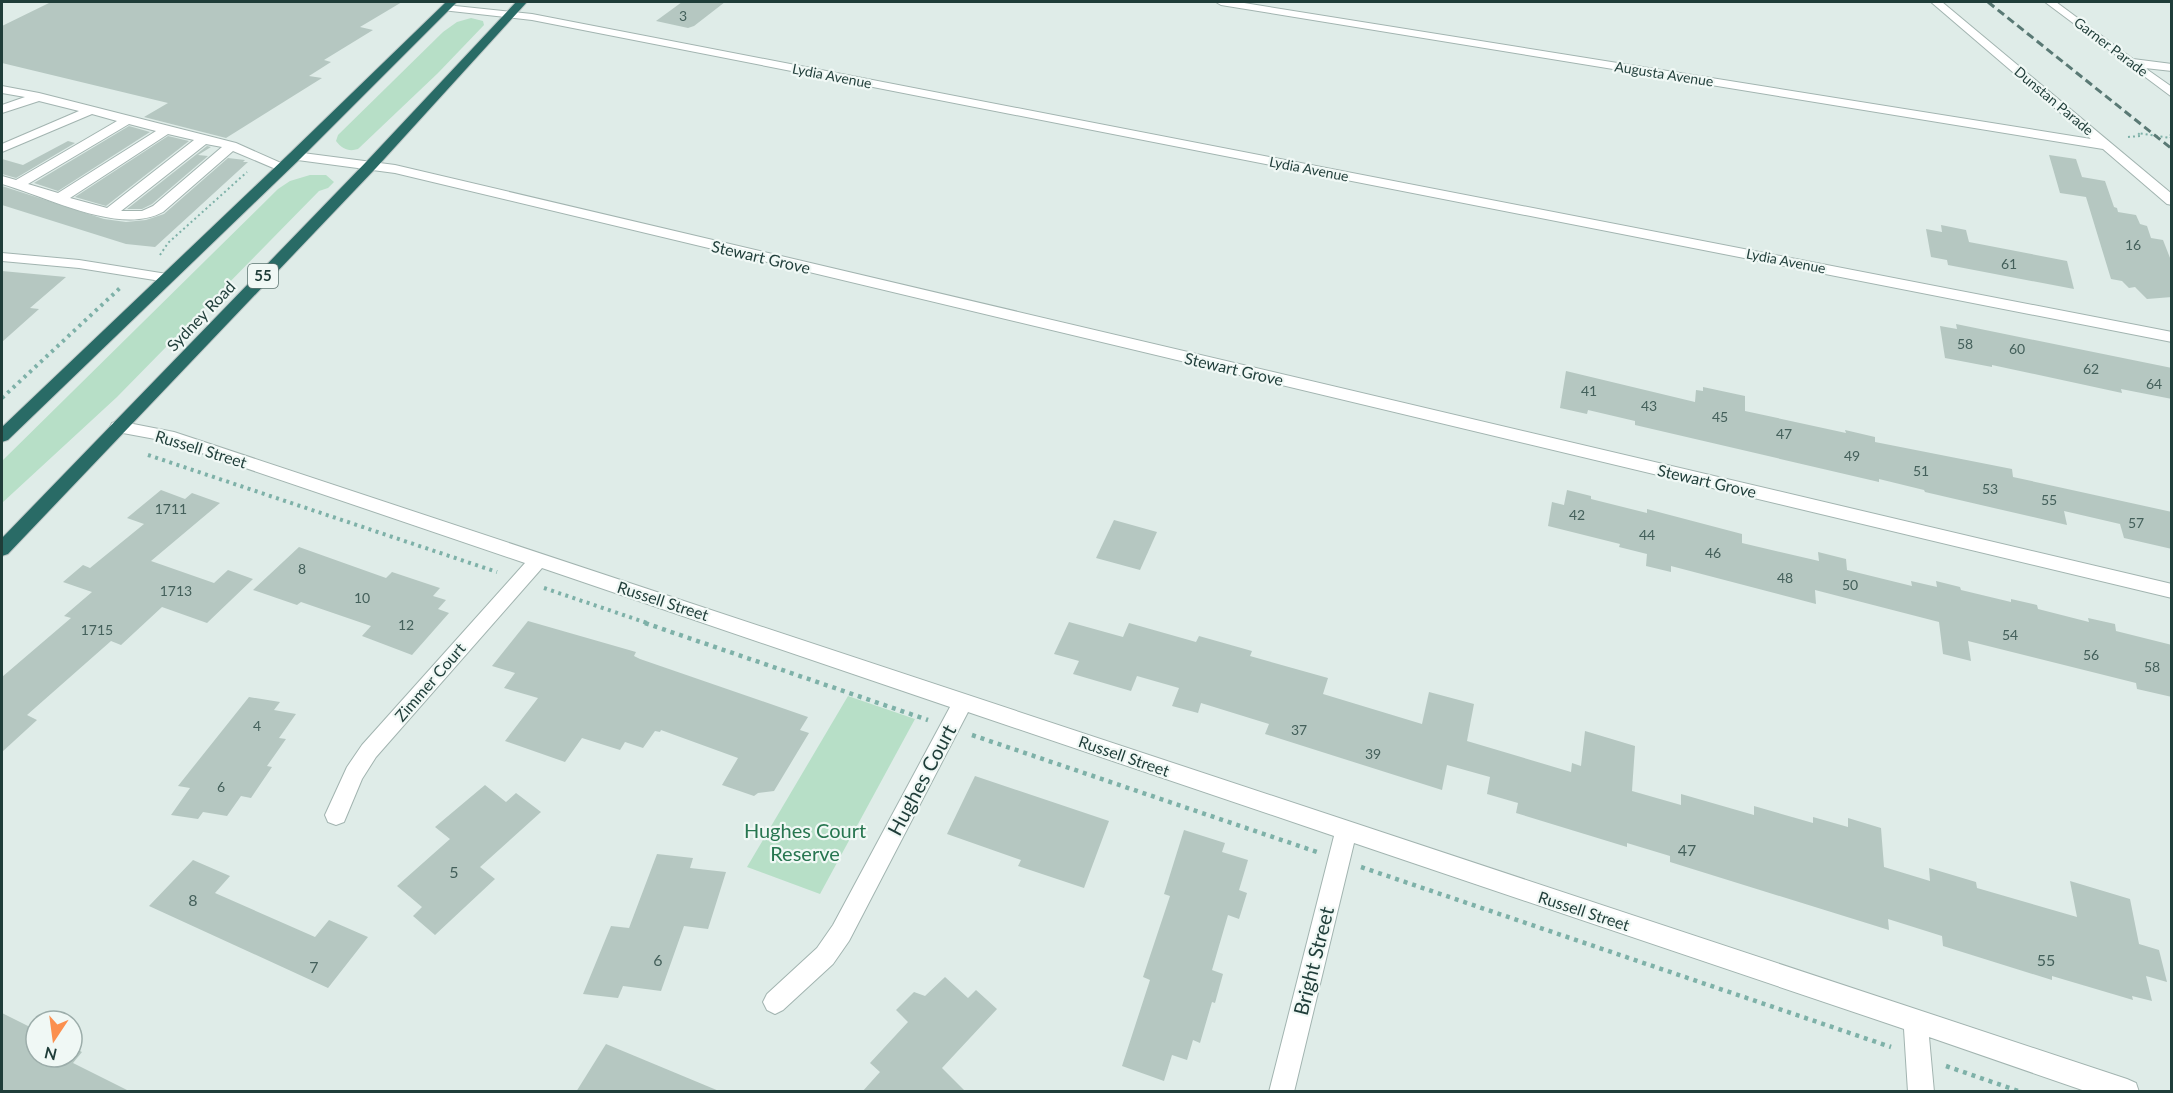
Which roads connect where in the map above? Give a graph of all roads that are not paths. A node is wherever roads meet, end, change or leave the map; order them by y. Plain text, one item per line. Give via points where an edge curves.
1 (522, 2) edge
2 (1221, 2) edge
3 (1307, 2) edge
4 (1936, 2) edge
5 (2050, 2) edge
6 (449, 5) edge
7 (512, 14) junction
8 (1300, 14) junction
9 (2130, 62) junction
10 (2172, 68) edge
11 (2, 90) edge
12 (2172, 93) edge
13 (39, 97) junction
14 (2, 110) edge
15 (92, 110) junction
16 (127, 120) junction
17 (166, 130) junction
18 (204, 139) junction
19 (231, 146) junction
20 (2108, 146) junction
21 (2, 148) edge
22 (294, 156) junction
23 (371, 165) junction
24 (283, 167) junction
25 (2, 180) edge
26 (18, 184) junction
27 (60, 198) junction
28 (2172, 201) edge
29 (111, 212) junction
30 (2, 257) edge
31 (167, 278) junction
32 (2172, 337) edge
33 (118, 427) junction
34 (2, 436) edge
35 (2, 549) edge
36 (539, 559) junction
37 (2172, 591) edge
38 (963, 702) junction
39 (336, 815) dead end
40 (1346, 831) junction
41 (776, 1002) dead end
42 (1915, 1021) junction
43 (1281, 1092) edge
44 (1921, 1092) edge
45 (2127, 1092) edge

1 - 7 highway, Sydney Road / 55
2 - 8 street, Augusta Avenue
3 - 8 street
4 - 20 street, Dunstan Parade
5 - 9 street, Garner Parade
6 - 7 street, Lydia Avenue
6 - 22 highway
7 - 23 highway, Sydney Road / 55
7 - 32 street, Lydia Avenue
8 - 20 street, Augusta Avenue
9 - 10 street
9 - 12 street, Garner Parade
11 - 13 street
13 - 14 street
13 - 15 street
15 - 16 street
15 - 21 street
16 - 17 street
16 - 26 street
17 - 18 street
17 - 27 street
18 - 19 street
18 - 29 street
19 - 24 street
19 - 29 street via 151,213 137,216
20 - 28 street, Dunstan Parade
22 - 23 street, Stewart Grove
22 - 24 highway
23 - 33 highway, Sydney Road / 55
23 - 37 street, Stewart Grove
24 - 31 highway
25 - 26 street
26 - 27 street
27 - 29 street
30 - 31 street
31 - 34 highway
33 - 35 highway, Sydney Road / 55
33 - 36 street, Russell Street via 168,436
36 - 38 street, Russell Street
36 - 39 street, Zimmer Court via 369,751
38 - 40 street, Russell Street
38 - 41 street, Hughes Court via 841,933 825,956
40 - 42 street, Russell Street
40 - 43 street, Bright Street
42 - 44 street
42 - 45 street, Russell Street

